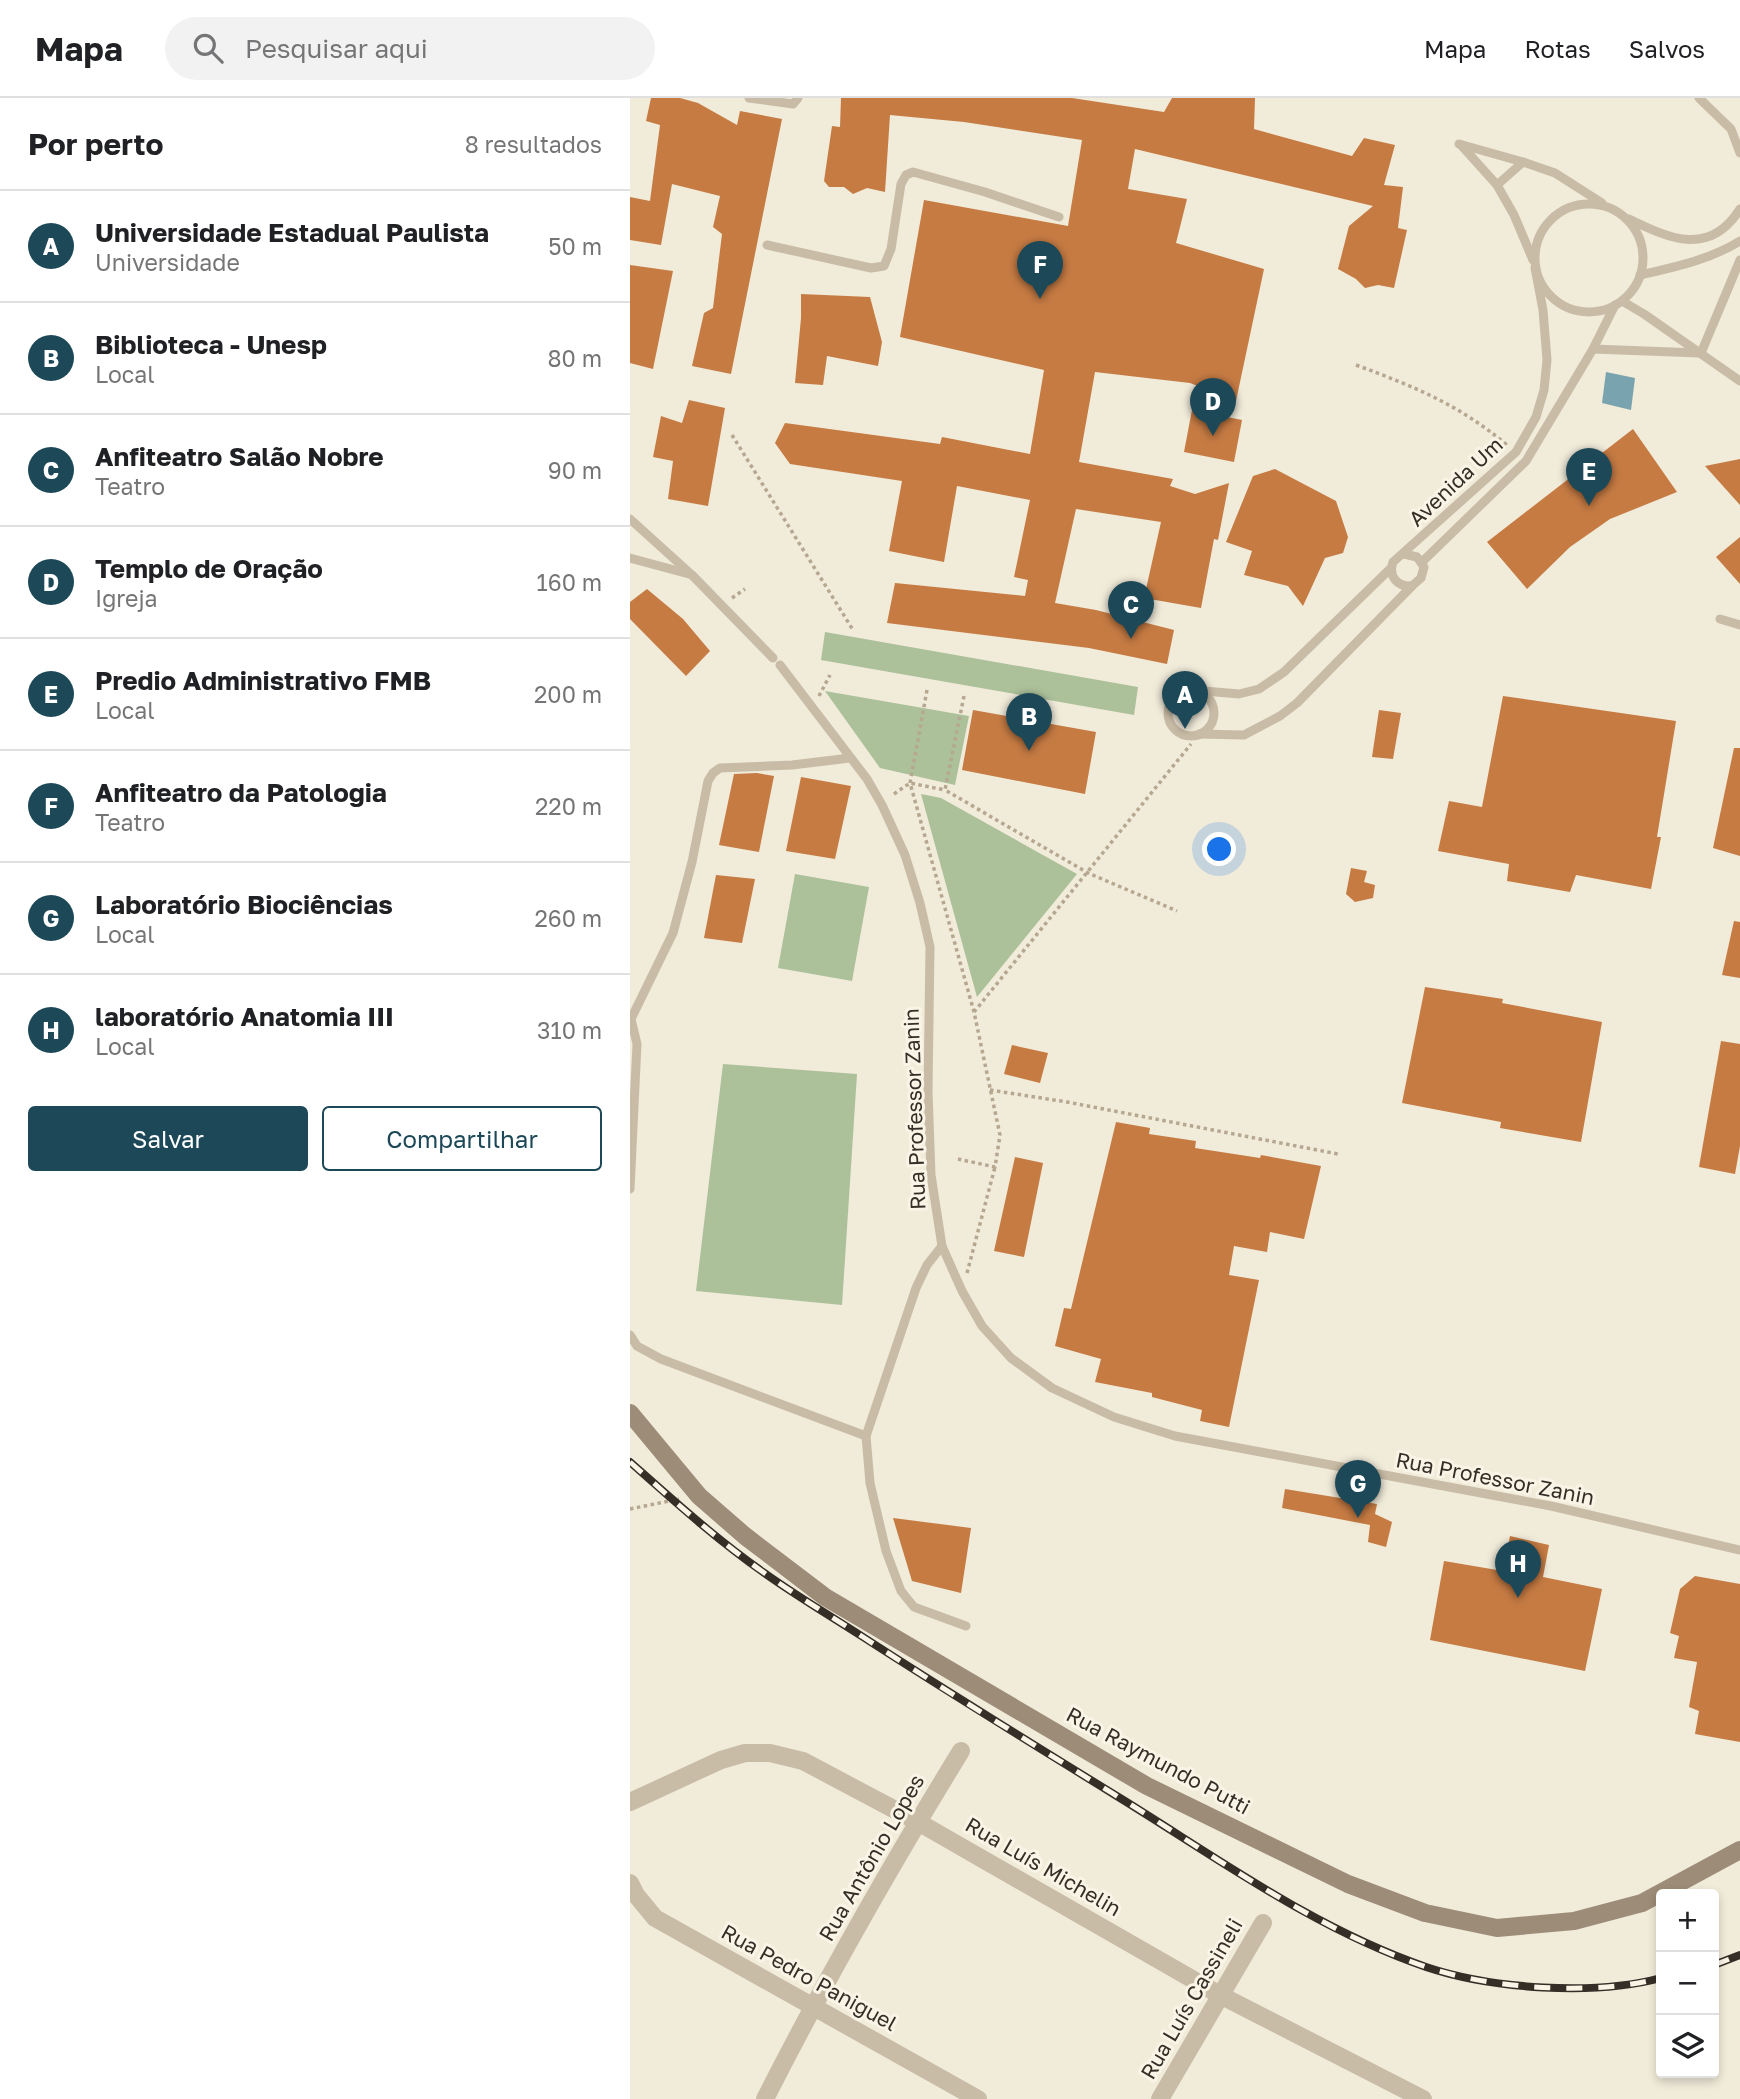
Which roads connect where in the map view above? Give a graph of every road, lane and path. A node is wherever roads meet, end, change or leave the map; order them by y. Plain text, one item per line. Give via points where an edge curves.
1 (749, 98) edge
2 (798, 98) edge
3 (1699, 98) edge
4 (1740, 153) edge
5 (1523, 162) junction
6 (1497, 185) junction
7 (1609, 208) junction
8 (1740, 209) edge
9 (1059, 217) dead end
10 (1623, 217) junction
11 (1740, 240) edge
12 (767, 245) dead end
13 (1740, 260) edge
14 (1535, 267) junction
15 (1640, 275) junction
16 (1736, 278) edge
17 (1618, 303) junction
18 (1593, 349) junction
19 (1701, 353) junction
20 (1356, 365) dead end
21 (1740, 381) edge
22 (732, 435) dead end
23 (1516, 453) junction
24 (630, 519) edge
25 (1404, 554) junction
26 (630, 558) edge
27 (1422, 562) junction
28 (1391, 568) junction
29 (692, 575) junction
30 (1412, 586) junction
31 (1720, 619) dead end
32 (1740, 625) edge
33 (853, 630) dead end
34 (830, 675) dead end
35 (927, 690) dead end
36 (1193, 690) junction
37 (964, 696) dead end
38 (811, 705) junction
39 (1199, 734) junction
40 (850, 758) junction
41 (910, 783) junction
42 (945, 790) junction
43 (894, 794) dead end
44 (1088, 873) junction
45 (1177, 911) dead end
46 (974, 1012) junction
47 (990, 1090) junction
48 (1338, 1154) dead end
49 (958, 1159) dead end
50 (995, 1167) junction
51 (630, 1189) edge
52 (942, 1246) junction
53 (962, 1291) junction
54 (630, 1335) edge
55 (630, 1413) edge
56 (866, 1436) junction
57 (699, 1496) junction
58 (630, 1509) edge
59 (1740, 1550) edge
60 (966, 1626) dead end
61 (961, 1751) dead end
62 (630, 1802) edge
63 (918, 1822) junction
64 (1740, 1850) edge
65 (630, 1883) edge
66 (1263, 1923) dead end
67 (1220, 1995) junction
68 (812, 2006) junction
69 (1411, 2097) edge
70 (765, 2099) edge
71 (978, 2099) edge
72 (1160, 2099) edge

1 - 2 lane via 793,104
3 - 4 lane via 1731,130
5 - 6 lane
5 - 6 lane via 1460,144
5 - 7 lane via 1555,173
6 - 14 lane
7 - 10 lane
7 - 14 lane via 1576,205 1548,222 1539,236
8 - 10 lane via 1730,223 1704,239 1683,241
9 - 12 lane via 913,172 901,184 884,266 871,268
10 - 15 lane via 1641,243
11 - 15 lane via 1693,262
13 - 16 lane
14 - 17 lane via 1553,300 1569,309 1605,310
14 - 23 lane, Avenida Um via 1544,310 1544,390 1536,417
15 - 17 lane via 1633,290
16 - 19 lane
17 - 18 lane, Avenida Um
17 - 19 lane via 1644,314
18 - 19 lane
18 - 27 lane, Avenida Um via 1526,461
19 - 21 lane
20 - 23 path via 1457,408
22 - 33 path
23 - 25 lane, Avenida Um
24 - 29 lane, Rua Professor Zanin
25 - 27 lane
25 - 28 lane
26 - 29 lane
27 - 30 lane via 1424,573
28 - 30 lane via 1394,580
28 - 36 lane via 1284,672 1259,689 1239,694
29 - 38 lane, Rua Professor Zanin via 777,662
30 - 39 lane via 1280,716 1244,736
31 - 32 lane
34 - 38 path
35 - 41 path
36 - 39 lane via 1207,696 1214,710 1211,724
36 - 39 lane via 1174,697 1168,711 1177,731
37 - 42 path
38 - 40 lane, Rua Professor Zanin
39 - 44 path
40 - 51 lane via 720,768 708,781 673,933 631,1019 637,1044
40 - 52 lane, Rua Professor Zanin via 867,779 897,836 930,947 931,1175
41 - 42 path
41 - 43 path
41 - 46 path
42 - 44 path
44 - 45 path
44 - 46 path
46 - 47 path
47 - 48 path
47 - 50 path via 1000,1135
49 - 50 path
50 - 53 path
52 - 53 lane, Rua Professor Zanin
52 - 56 lane via 916,1288
53 - 59 lane, Rua Professor Zanin via 982,1326 1011,1358 1052,1388 1114,1417 1175,1436 1539,1504
54 - 56 lane via 637,1346 660,1359
55 - 57 street, Rua Raymundo Putti
56 - 60 lane via 870,1483 901,1591 914,1607
57 - 58 path
57 - 64 street, Rua Raymundo Putti via 825,1597 1147,1786 1348,1884 1425,1913 1497,1928 1574,1921 1642,1903
61 - 63 street, Rua Antônio Lopes
62 - 63 street, Rua Luís Michelin via 721,1760 745,1753 770,1753 803,1761
63 - 67 street, Rua Luís Michelin
63 - 68 street, Rua Antônio Lopes
65 - 68 street, Rua Pedro Paniguel via 655,1918
66 - 67 street, Rua Luís Cassineli
67 - 69 street, Rua Luís Michelin
67 - 72 street, Rua Luís Cassineli
68 - 70 street, Rua Antônio Lopes
68 - 71 street, Rua Pedro Paniguel

